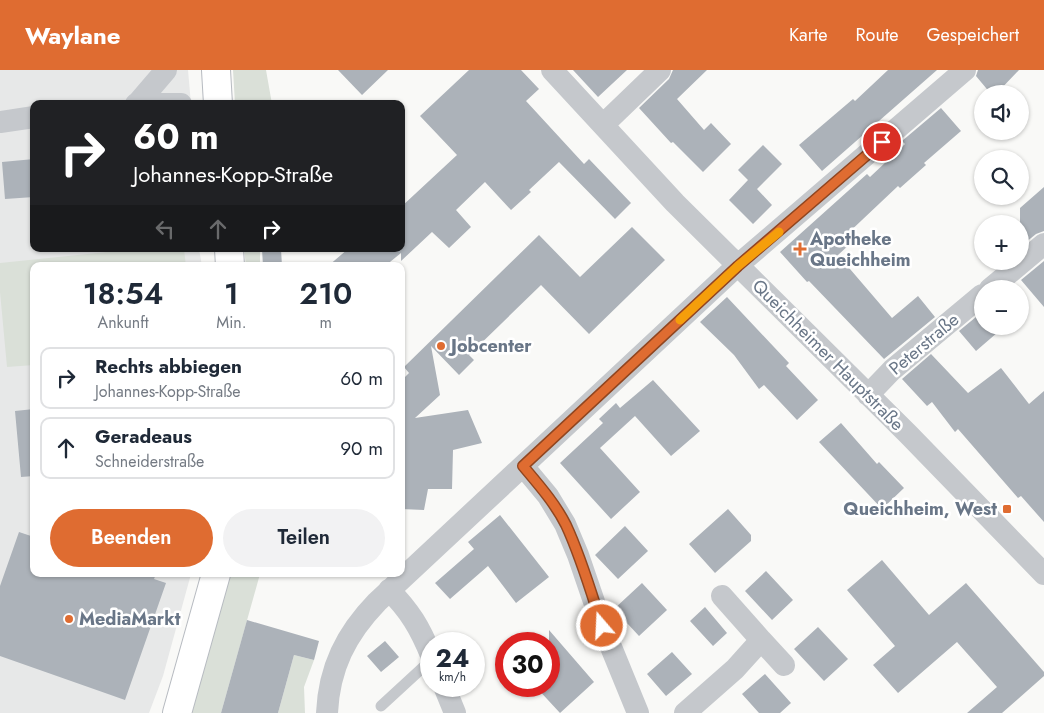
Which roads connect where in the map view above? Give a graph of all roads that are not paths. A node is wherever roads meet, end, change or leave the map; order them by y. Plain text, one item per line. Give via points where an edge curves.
1 (166, 70) edge
2 (216, 70) edge
3 (552, 70) edge
4 (660, 70) edge
5 (965, 70) edge
6 (140, 100) edge
7 (218, 100) edge
8 (30, 118) edge
9 (0, 122) edge
10 (604, 124) junction
11 (1044, 244) edge
12 (738, 266) junction
13 (1001, 280) edge
14 (974, 302) edge
15 (868, 395) junction
16 (523, 466) junction
17 (1044, 574) edge
18 (405, 575) edge
19 (215, 577) edge
20 (403, 577) edge
21 (389, 590) junction
22 (722, 596) dead end
23 (421, 632) edge
24 (761, 640) junction
25 (784, 665) dead end
26 (420, 670) edge
27 (448, 697) edge
28 (381, 706) dead end
29 (177, 713) edge
30 (328, 713) edge
31 (455, 713) edge
32 (638, 713) edge
33 (685, 713) edge

1 - 6 street
2 - 7 main road
3 - 10 street, Queichheimer Hauptstraße
4 - 10 street
5 - 12 street
8 - 9 street
10 - 12 street, Queichheimer Hauptstraße via 675,203
11 - 13 street
12 - 15 street, Queichheimer Hauptstraße
12 - 16 street
14 - 15 street, Peterstraße via 892,370
15 - 17 street, Queichheimer Hauptstraße
16 - 18 street
16 - 32 street via 548,496 565,524
19 - 29 main road
20 - 21 street
21 - 23 street via 410,613
21 - 30 street via 355,627 338,658 329,687
22 - 24 street
24 - 25 street
24 - 33 street via 735,669
26 - 28 lane
27 - 31 street

